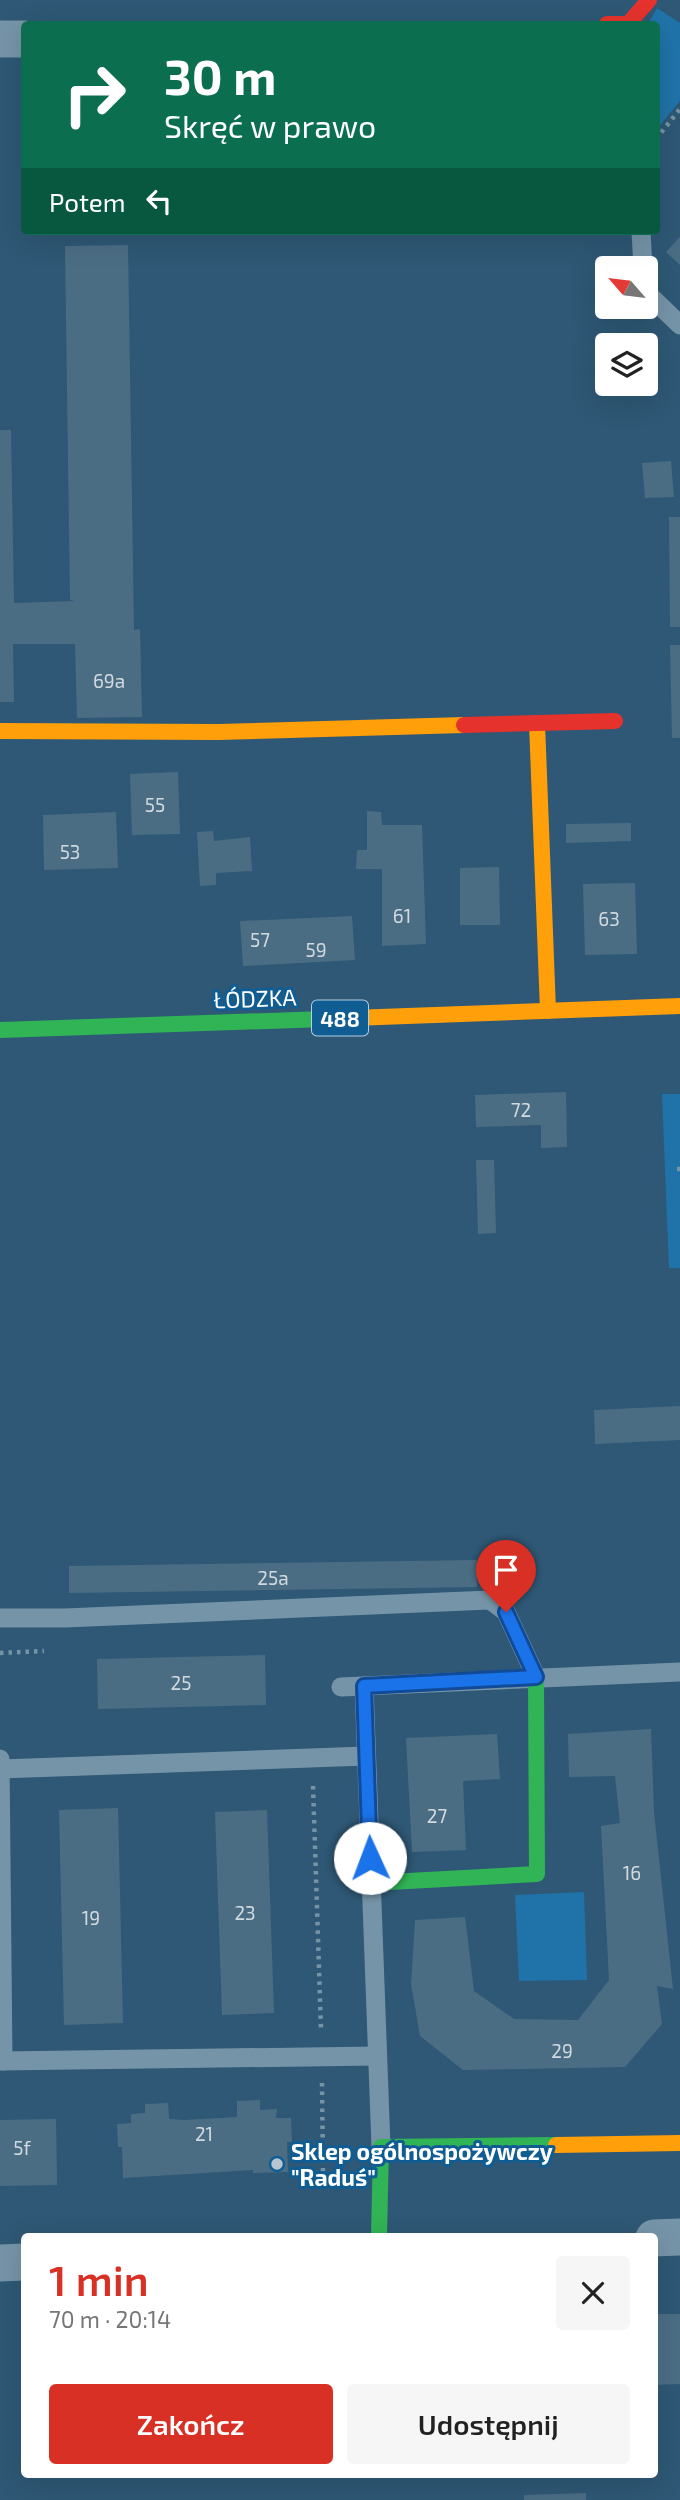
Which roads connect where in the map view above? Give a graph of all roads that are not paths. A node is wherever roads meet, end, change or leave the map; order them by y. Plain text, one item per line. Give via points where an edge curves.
1 (649, 0) edge
2 (632, 21) edge
3 (21, 38) edge
4 (0, 39) edge
5 (641, 235) edge
6 (642, 256) edge
7 (658, 303) edge
8 (680, 324) edge
9 (615, 721) dead end
10 (537, 723) junction
11 (0, 731) edge
12 (680, 1006) edge
13 (548, 1012) junction
14 (0, 1030) edge
15 (0, 1618) edge
16 (680, 1672) edge
17 (536, 1677) junction
18 (364, 1686) junction
19 (341, 1688) dead end
20 (366, 1756) junction
21 (0, 1759) edge
22 (1, 1769) edge
23 (371, 1883) junction
24 (377, 2056) junction
25 (2, 2061) edge
26 (680, 2143) edge
27 (381, 2147) junction
28 (379, 2233) edge
29 (680, 2237) edge
30 (658, 2238) edge
31 (21, 2262) edge
32 (0, 2263) edge

1 - 2 street
3 - 4 street
5 - 6 lane
7 - 8 lane
9 - 10 street
10 - 11 street via 218,732
10 - 13 street
12 - 13 street, ŁÓDZKA / 488
13 - 14 street, ŁÓDZKA / 488
15 - 17 lane via 490,1600 506,1612
16 - 17 lane
17 - 18 lane
17 - 23 street via 537,1874
18 - 19 lane
18 - 20 lane
20 - 22 lane
20 - 23 lane
21 - 22 lane
22 - 25 lane
23 - 24 lane
24 - 25 lane
24 - 27 lane
26 - 27 street
27 - 28 street
29 - 30 street
31 - 32 street

